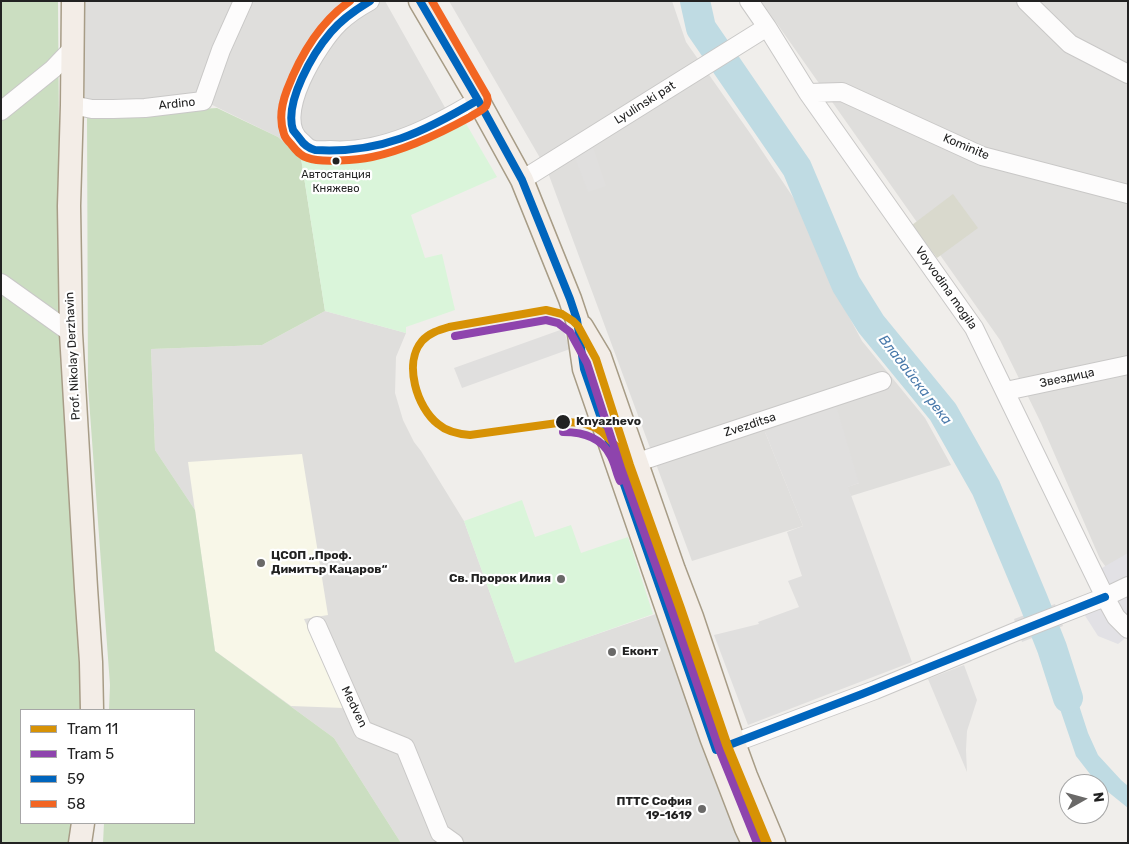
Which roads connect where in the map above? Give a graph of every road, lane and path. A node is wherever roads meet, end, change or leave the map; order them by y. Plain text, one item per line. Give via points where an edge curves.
1 (73, 1) edge
2 (243, 1) edge
3 (370, 1) edge
4 (420, 1) edge
5 (749, 1) edge
6 (1026, 1) edge
7 (760, 31) junction
8 (73, 48) junction
9 (1128, 74) edge
10 (808, 93) junction
11 (478, 100) junction
12 (72, 105) junction
13 (1, 111) edge
14 (522, 180) junction
15 (1128, 194) edge
16 (1, 283) edge
17 (71, 333) junction
18 (1128, 365) edge
19 (882, 381) dead end
20 (1006, 392) junction
21 (628, 466) junction
22 (1128, 586) edge
23 (1105, 597) junction
24 (317, 626) dead end
25 (1128, 629) edge
26 (92, 709) edge
27 (725, 747) junction
28 (83, 824) edge
29 (80, 843) edge
30 (454, 843) edge
31 (753, 843) edge
32 (774, 843) edge

1 - 8 main road, Prof. Nikolay Derzhavin
2 - 12 street, Ardino via 203,101 113,109
3 - 11 street via 340,22 308,66 291,116 298,140 310,149 342,151 385,144 427,128
4 - 11 main road
5 - 7 street, Voyvodina mogila
6 - 9 street via 1070,44
7 - 10 street, Voyvodina mogila
7 - 14 street, Lyulinski pat
8 - 12 main road, Prof. Nikolay Derzhavin
8 - 13 street via 53,69
10 - 15 street, Kominite via 842,92 982,156
10 - 20 street, Voyvodina mogila via 974,328
11 - 14 main road
12 - 17 main road, Prof. Nikolay Derzhavin via 69,206
14 - 21 main road via 577,320 584,368
16 - 17 street
17 - 26 main road, Prof. Nikolay Derzhavin
18 - 20 street, Звездица
19 - 21 street, Zvezditsa
20 - 23 street, Voyvodina mogila
21 - 27 main road
22 - 23 street
23 - 25 street, Voyvodina mogila via 1116,617
23 - 27 street
24 - 30 street, Medven via 363,730 405,747 440,834
27 - 31 main road via 746,828
27 - 32 main road via 746,776
28 - 29 main road

